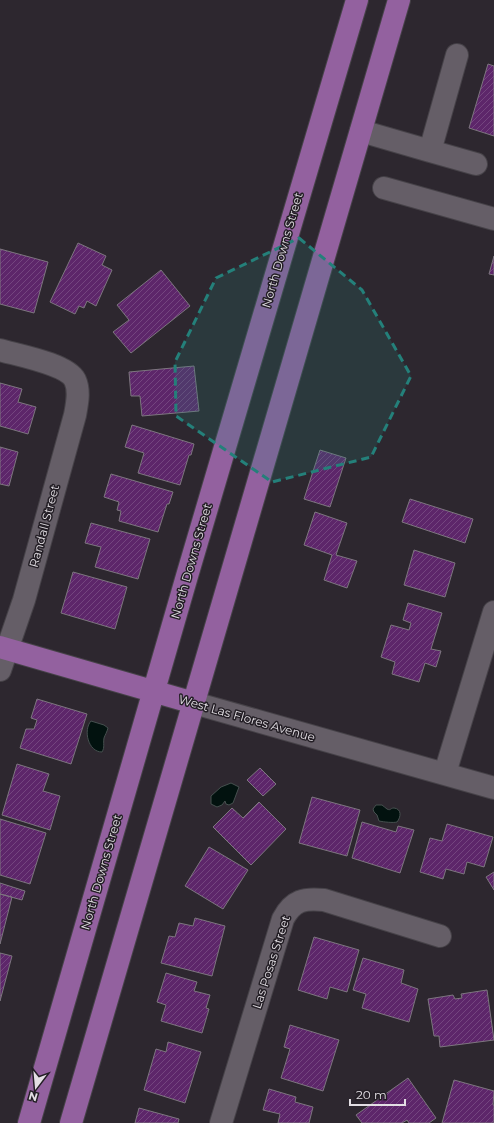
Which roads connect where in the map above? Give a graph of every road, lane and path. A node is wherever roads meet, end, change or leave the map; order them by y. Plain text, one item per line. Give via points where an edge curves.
1 (357, 0) edge
2 (399, 0) edge
3 (457, 55) dead end
4 (361, 131) junction
5 (430, 151) junction
6 (476, 164) dead end
7 (384, 188) dead end
8 (494, 219) edge
9 (0, 350) edge
10 (494, 612) edge
11 (4, 648) edge
12 (0, 670) edge
13 (154, 691) junction
14 (194, 703) junction
15 (445, 773) junction
16 (494, 788) edge
17 (440, 936) dead end
18 (29, 1123) edge
19 (72, 1123) edge
20 (221, 1123) edge

1 - 13 main road, North Downs Street
2 - 4 main road
3 - 5 street
4 - 5 street
4 - 14 main road
5 - 6 street
7 - 8 street
9 - 11 street, Randall Street via 63,369 75,380 78,397 24,600
10 - 15 street
11 - 12 street, Randall Street
11 - 13 main road, West Las Flores Avenue
13 - 14 main road, West Las Flores Avenue
13 - 18 main road, North Downs Street
14 - 15 street, West Las Flores Avenue
14 - 19 main road
15 - 16 street, West Las Flores Avenue
17 - 20 street, Las Posas Street via 324,900 309,898 288,909

